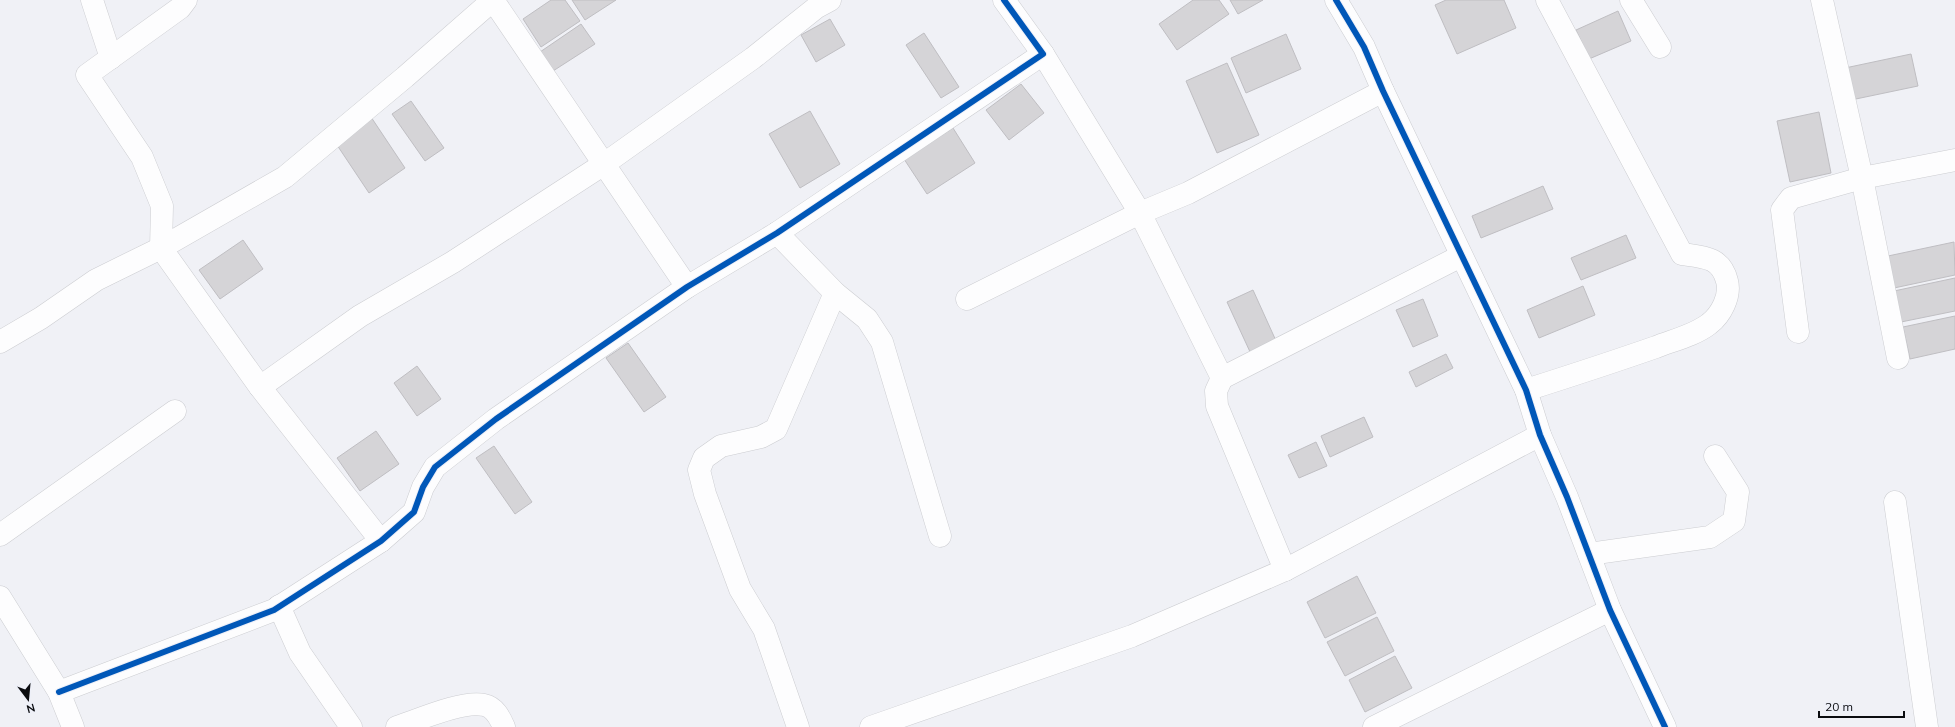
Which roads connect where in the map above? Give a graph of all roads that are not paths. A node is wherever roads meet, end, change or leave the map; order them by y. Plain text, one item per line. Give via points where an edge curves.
1 (92, 0) edge
2 (186, 0) edge
3 (493, 0) edge
4 (830, 0) edge
5 (1004, 0) edge
6 (1336, 0) edge
7 (1548, 0) edge
8 (1631, 0) edge
9 (1822, 0) edge
10 (1660, 48) dead end
11 (1043, 54) junction
12 (111, 58) junction
13 (1383, 91) junction
14 (1955, 160) edge
15 (604, 164) junction
16 (1862, 178) junction
17 (1140, 213) junction
18 (777, 233) junction
19 (161, 248) junction
20 (1461, 256) junction
21 (687, 287) junction
22 (835, 293) junction
23 (967, 299) dead end
24 (1798, 332) dead end
25 (0, 342) edge
26 (1898, 358) dead end
27 (1222, 378) junction
28 (260, 387) junction
29 (1526, 390) junction
30 (176, 411) dead end
31 (1540, 435) junction
32 (1715, 456) dead end
33 (1895, 502) dead end
34 (0, 534) edge
35 (940, 536) dead end
36 (381, 541) junction
37 (1589, 554) junction
38 (1285, 570) junction
39 (0, 597) edge
40 (279, 606) junction
41 (1610, 610) junction
42 (59, 692) junction
43 (1381, 725) edge
44 (73, 727) edge
45 (351, 727) edge
46 (397, 727) edge
47 (504, 727) edge
48 (798, 727) edge
49 (871, 727) edge
50 (1665, 727) edge
51 (1927, 727) edge

1 - 12 street
2 - 12 street via 180,8
3 - 15 street
3 - 19 street via 285,177
4 - 15 street
5 - 11 street
6 - 13 street via 1364,47
7 - 29 street via 1682,254 1713,260 1724,271 1729,289 1721,312 1710,324 1684,336
8 - 10 street
9 - 16 street
11 - 17 street
11 - 18 street
12 - 19 street via 87,75 142,157 162,206
13 - 17 street via 1188,192
13 - 20 street
14 - 16 street
15 - 21 street
15 - 28 street via 453,262 360,316
16 - 24 street via 1791,198 1782,210
16 - 26 street
17 - 23 street
17 - 27 street
18 - 21 street
18 - 22 street
19 - 25 street via 96,280
19 - 28 street
20 - 27 street
20 - 29 street
21 - 36 street via 496,419 435,467 423,487 414,512
22 - 35 street via 867,319 882,342
22 - 48 street via 776,429 761,437 721,446 704,458 698,470 704,494 740,589 764,629
27 - 38 street via 1216,391 1217,406
28 - 36 street
29 - 31 street
30 - 34 street
31 - 37 street
31 - 38 street
32 - 37 street via 1738,492 1734,521 1710,537
33 - 51 street
36 - 40 street
37 - 41 street
38 - 49 street via 1132,636
39 - 42 street
40 - 42 street
40 - 45 street via 300,652
41 - 43 street
41 - 50 street
42 - 44 street
46 - 47 street via 467,704 485,705 498,714

